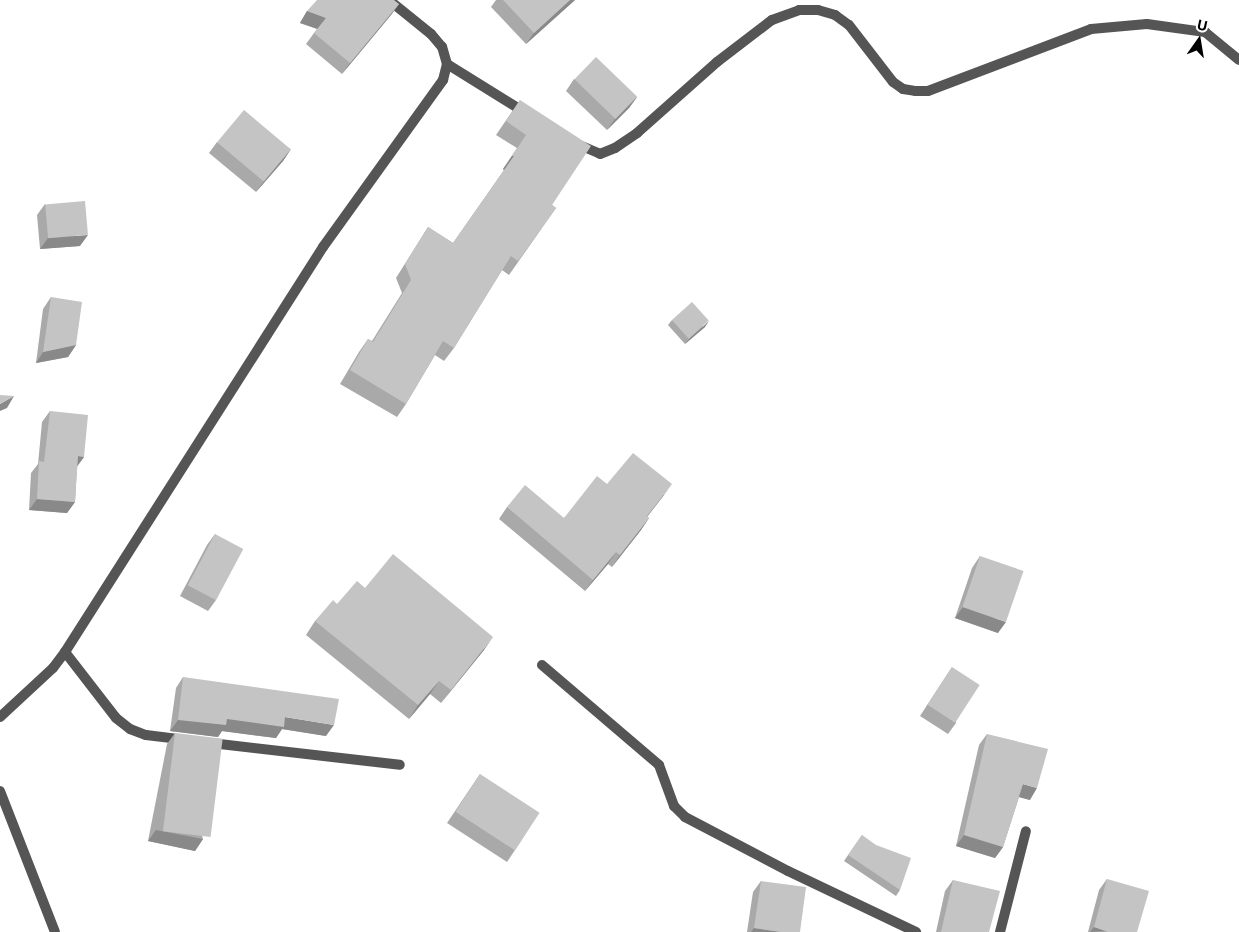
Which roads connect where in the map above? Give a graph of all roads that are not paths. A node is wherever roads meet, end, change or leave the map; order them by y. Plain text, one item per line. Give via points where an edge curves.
1 (389, 0) edge
2 (1239, 60) edge
3 (447, 64) junction
4 (538, 120) edge
5 (564, 136) edge
6 (65, 652) junction
7 (542, 665) dead end
8 (0, 717) edge
9 (400, 765) dead end
10 (0, 791) edge
11 (1026, 832) dead end
12 (55, 932) edge
13 (916, 932) edge
14 (1000, 932) edge

1 - 3 street via 431,34 442,47
2 - 5 street via 1204,32 1147,24 1091,29 928,91 903,89 893,82 849,25 818,10 799,10 772,20 717,62 638,133 607,152 593,152
3 - 4 street
3 - 6 street via 434,96 322,247
6 - 8 street via 53,668
6 - 9 street via 116,718 130,729 146,735
7 - 13 street via 659,765 678,813 788,871
10 - 12 street
11 - 14 street

